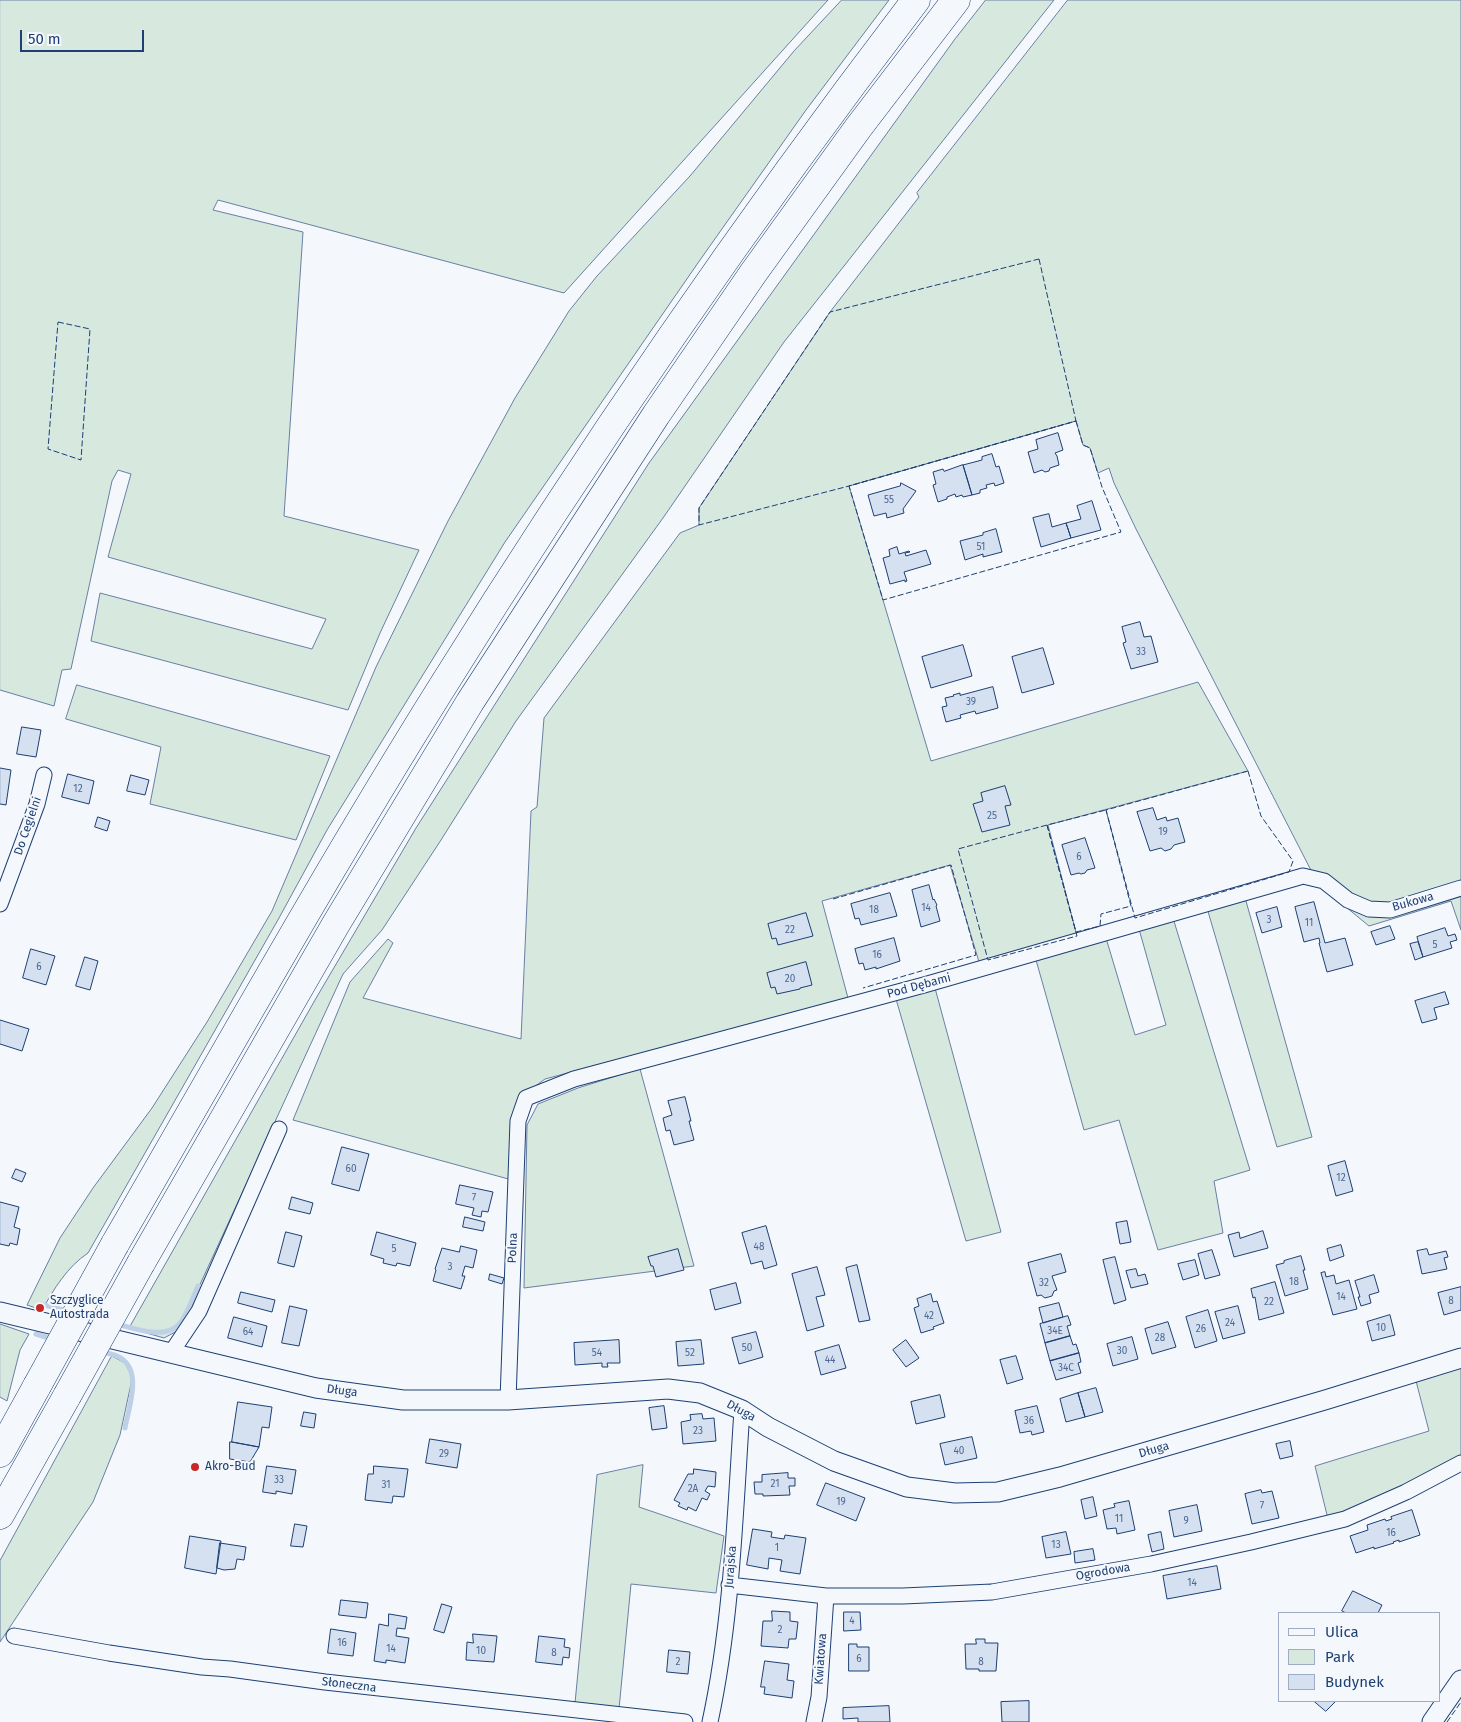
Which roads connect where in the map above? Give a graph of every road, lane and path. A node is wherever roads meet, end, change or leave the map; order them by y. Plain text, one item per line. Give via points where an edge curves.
1 (916, 0) edge
2 (956, 0) edge
3 (44, 775) dead end
4 (1312, 878) joint
5 (1461, 888) edge
6 (0, 904) edge
7 (526, 1098) joint
8 (279, 1129) dead end
9 (0, 1312) edge
10 (171, 1353) junction
11 (1461, 1358) edge
12 (508, 1400) junction
13 (742, 1410) junction
14 (0, 1453) edge
15 (1461, 1463) edge
16 (0, 1515) edge
17 (729, 1585) junction
18 (826, 1596) junction
19 (14, 1636) dead end
20 (1461, 1680) edge
21 (614, 1718) edge
22 (685, 1722) edge
23 (710, 1722) edge
24 (814, 1722) edge
25 (1432, 1722) edge

1 - 14 highway, bridge via 728,257 544,526 438,693 283,952
2 - 16 highway, bridge via 754,272 656,415 470,702 336,924
3 - 6 street, Do Cegielni via 37,804
4 - 5 street, Bukowa via 1324,881 1348,900 1369,909 1390,910
4 - 7 street, Pod Dębami via 1303,876 924,985 574,1079
7 - 12 street, Polna via 518,1121
8 - 10 street via 199,1311
9 - 10 street, Długa
10 - 12 street, Długa via 316,1388 403,1400
11 - 13 street, Długa via 1162,1448 998,1492 955,1493 907,1487 834,1461
12 - 13 street, Długa via 668,1389 700,1393
13 - 17 street, Jurajska
15 - 18 street, Ogrodowa via 1345,1519 1190,1555 992,1592
17 - 18 street, Ogrodowa
17 - 23 street, Jurajska via 718,1683
18 - 24 street, Kwiatowa via 819,1696
19 - 21 street, Słoneczna via 202,1668 580,1711
20 - 25 street
21 - 22 street, Słoneczna

